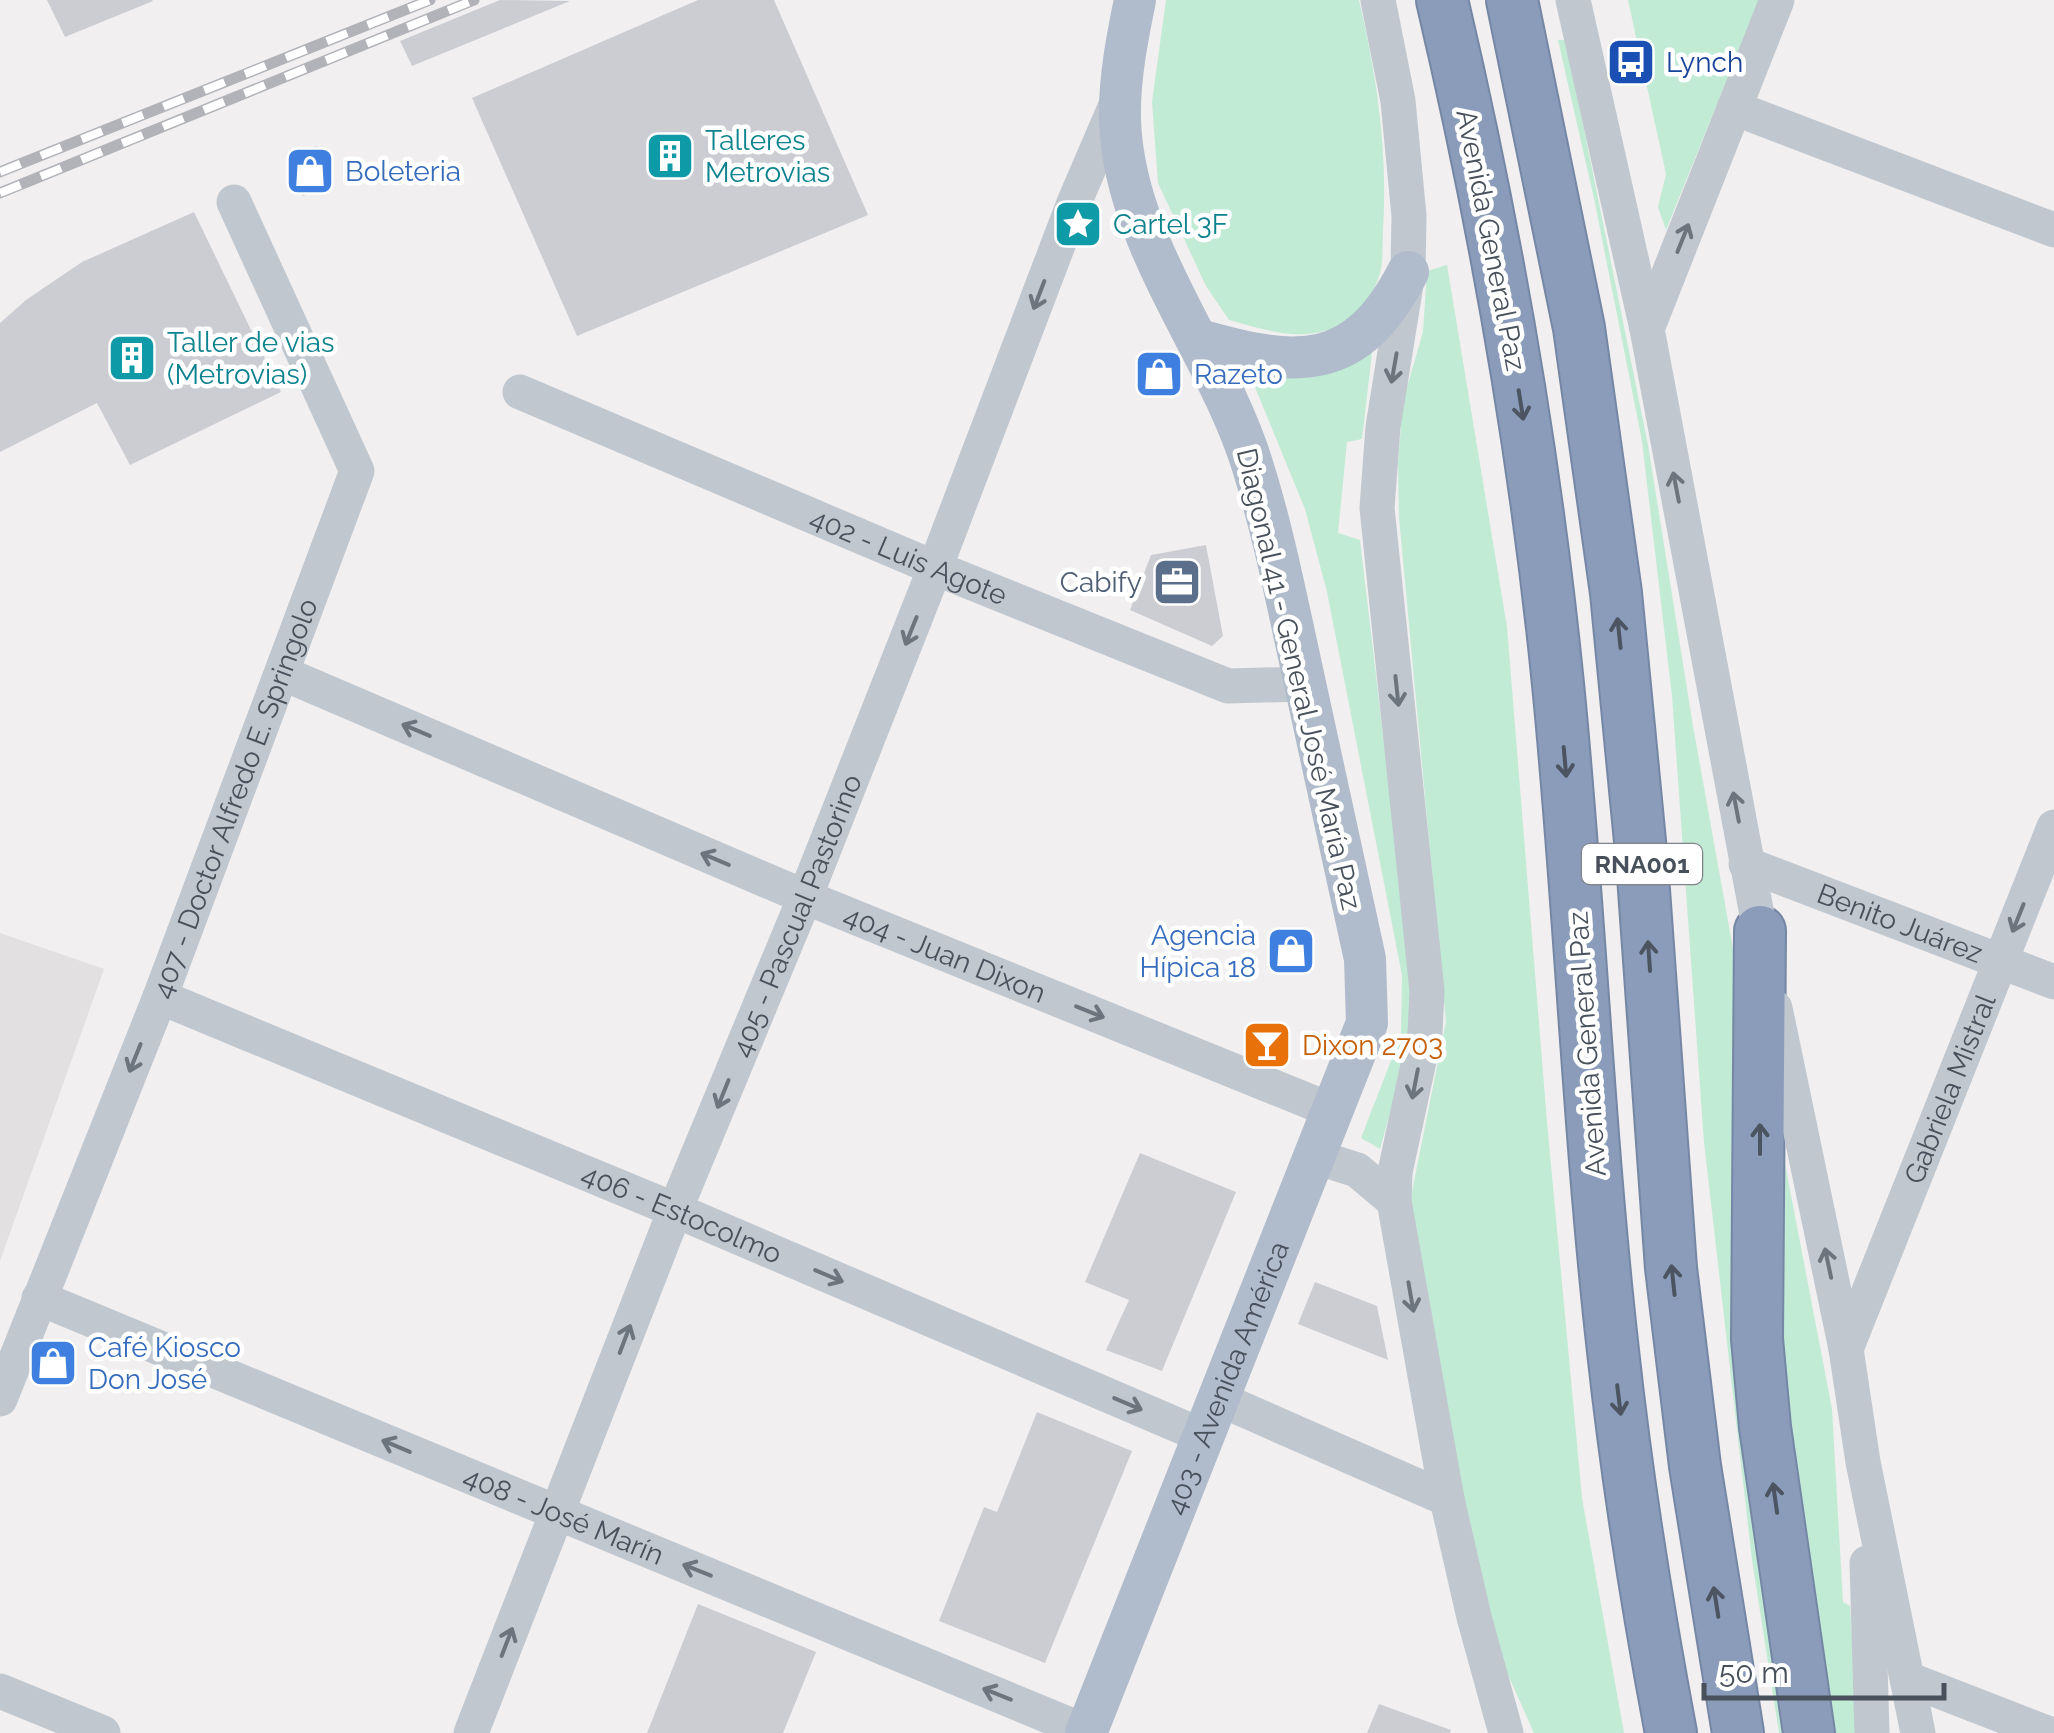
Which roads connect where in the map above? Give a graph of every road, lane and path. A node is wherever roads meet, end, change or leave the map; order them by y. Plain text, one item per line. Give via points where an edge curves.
1 (1136, 0) edge
2 (1378, 0) edge
3 (1442, 0) edge
4 (1512, 0) edge
5 (1573, 0) edge
6 (1777, 0) edge
7 (1120, 95) junction
8 (1734, 108) junction
9 (234, 202) dead end
10 (2054, 230) edge
11 (1408, 272) junction
12 (1647, 328) junction
13 (1199, 340) junction
14 (520, 392) dead end
15 (935, 568) junction
16 (282, 673) junction
17 (1305, 684) junction
18 (2054, 827) edge
19 (1746, 864) junction
20 (805, 897) junction
21 (1760, 931) junction
22 (2000, 961) junction
23 (2054, 982) edge
24 (160, 997) junction
25 (1366, 1023) joint
26 (1333, 1110) junction
27 (1313, 1156) junction
28 (1394, 1201) junction
29 (676, 1210) junction
30 (40, 1298) junction
31 (1846, 1349) junction
32 (0, 1399) edge
33 (1210, 1417) junction
34 (1864, 1462) junction
35 (1447, 1499) junction
36 (557, 1513) junction
37 (1474, 1617) junction
38 (1908, 1679) junction
39 (0, 1690) edge
40 (1087, 1732) edge
41 (103, 1733) edge
42 (471, 1733) edge
43 (1506, 1733) edge
44 (1524, 1733) edge
45 (1671, 1733) edge
46 (1738, 1733) edge
47 (1809, 1733) edge
48 (1872, 1733) edge
49 (1918, 1733) edge
50 (2047, 1733) edge

1 - 7 main road, Diagonal 41 - General José María Paz
2 - 11 street via 1398,101
3 -> 45 highway, Avenida General Paz / RNA001 via 1500,275 1541,534 1612,1348
46 -> 4 highway, RNA001 via 1671,1268 1616,592 1578,328
5 - 12 street
6 - 8 street
7 - 13 main road, Diagonal 41 - General José María Paz via 1128,175 1143,224
7 -> 15 street, 405 - Pascual Pastorino
8 - 10 street
12 -> 8 street
9 - 16 street, 407 - Doctor Alfredo E. Springolo via 357,471
11 - 13 main road via 1364,335 1326,355 1247,354
11 -> 28 street via 1383,427 1378,508 1428,991
19 -> 12 street
13 - 17 main road, Diagonal 41 - General José María Paz via 1252,463
14 - 15 street, 402 - Luis Agote
15 - 17 street, 402 - Luis Agote via 1228,686
15 -> 20 street, 405 - Pascual Pastorino
20 -> 16 street, 404 - Juan Dixon
16 - 24 street, 407 - Doctor Alfredo E. Springolo
17 - 25 main road, Diagonal 41 - General José María Paz via 1366,959
18 -> 22 street, Gabriela Mistral
19 - 21 street
19 - 22 street, Benito Juárez
20 -> 26 street, 404 - Juan Dixon
20 -> 29 street, 405 - Pascual Pastorino
31 -> 21 street
47 -> 21 highway via 1757,1339
22 - 23 street, Benito Juárez
22 - 31 street, Gabriela Mistral
24 - 29 street, 406 - Estocolmo
24 -> 30 street, 407 - Doctor Alfredo E. Springolo
25 - 26 main road, 403 - Avenida América
26 - 27 main road, 403 - Avenida América
27 - 28 street via 1357,1170
27 - 33 main road, 403 - Avenida América
28 -> 35 street
29 -> 33 street, 406 - Estocolmo
36 -> 29 street, 405 - Pascual Pastorino
30 - 32 street, 407 - Doctor Alfredo E. Springolo
36 -> 30 street, 408 - José Marín
31 - 34 street
33 - 35 street, 406 - Estocolmo
33 - 40 main road, 403 - Avenida América
34 - 38 street
34 - 48 street
35 - 37 street
40 -> 36 street, 408 - José Marín
42 -> 36 street, 405 - Pascual Pastorino
37 - 43 street
37 - 44 street
38 - 49 street
38 - 50 street
39 - 41 street

